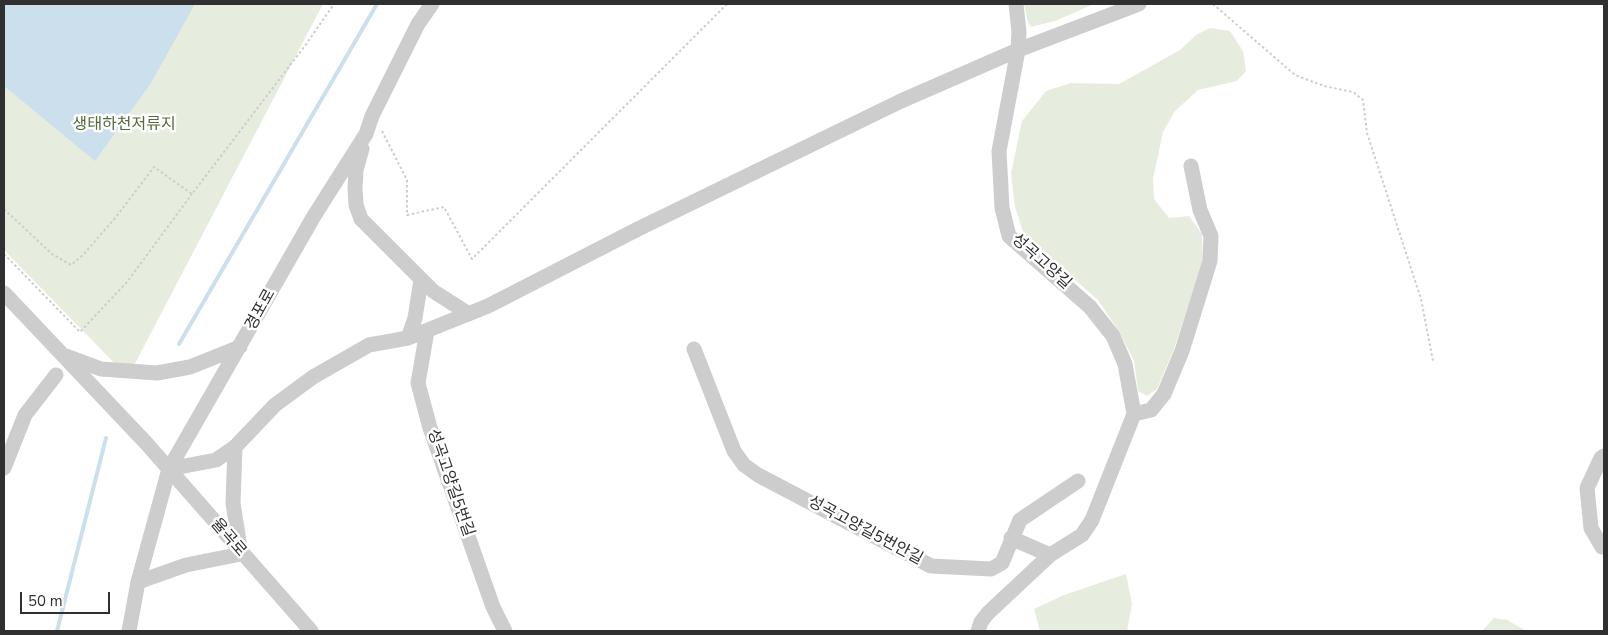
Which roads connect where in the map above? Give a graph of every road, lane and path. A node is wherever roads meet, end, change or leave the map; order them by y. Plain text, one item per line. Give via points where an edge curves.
1 (334, 4) edge
2 (432, 4) edge
3 (727, 4) edge
4 (1016, 4) edge
5 (1139, 4) edge
6 (1213, 4) edge
7 (1018, 50) junction
8 (372, 116) junction
9 (366, 134) junction
10 (1191, 166) dead end
11 (192, 194) junction
12 (4, 209) edge
13 (4, 254) edge
14 (422, 280) junction
15 (4, 293) edge
16 (470, 314) junction
17 (427, 331) junction
18 (408, 338) junction
19 (240, 347) junction
20 (694, 349) dead end
21 (62, 355) junction
22 (1433, 361) dead end
23 (56, 375) dead end
24 (1134, 414) junction
25 (235, 446) junction
26 (1604, 456) edge
27 (4, 468) edge
28 (169, 469) junction
29 (1078, 481) dead end
30 (1011, 538) junction
31 (1604, 546) edge
32 (241, 554) junction
33 (1050, 555) junction
34 (138, 582) junction
35 (129, 631) edge
36 (311, 631) edge
37 (505, 631) edge
38 (978, 631) edge

1 - 11 path
2 - 8 street, 경포로 via 418,24
3 - 8 path via 472,259 444,207 407,215 407,180 388,140
4 - 7 street, 성곡고양길
5 - 7 street
6 - 22 path via 1295,75 1353,92 1363,100 1367,132 1421,299
7 - 16 street via 901,101
7 - 24 street, 성곡고양길 via 998,151 1002,208 1009,236 1090,307 1113,336 1125,364
8 - 9 street, 경포로
9 - 14 street via 356,170 356,205 361,219
9 - 19 street, 경포로 via 314,216
10 - 24 street via 1200,210 1211,236 1210,261 1182,351 1164,394 1151,410
11 - 12 path via 154,167 116,217 71,265 52,254
11 - 13 path via 127,282 80,332
14 - 16 street via 440,296
14 - 18 street
15 - 21 street
16 - 17 street
17 - 18 street
17 - 37 street, 성곡고양길5번길 via 418,382 493,607
18 - 25 street via 369,345 313,376 274,405
19 - 21 street via 190,367 157,373 101,369
19 - 28 street, 경포로
20 - 30 street, 성곡고양길5번안길 via 734,451 744,465 758,475 931,566 991,569 1002,564
21 - 28 street, 율곡로
23 - 27 street via 25,415
24 - 33 street via 1092,520 1082,535
25 - 28 street via 216,460
25 - 32 street via 233,503
26 - 31 street via 1587,488 1591,528
28 - 32 street, 율곡로
28 - 34 street, 경포로
29 - 30 street, 성곡고양길5번안길 via 1020,520
30 - 33 street
32 - 34 street via 186,565
32 - 36 street, 율곡로
33 - 38 street via 988,613
34 - 35 street, 경포로

